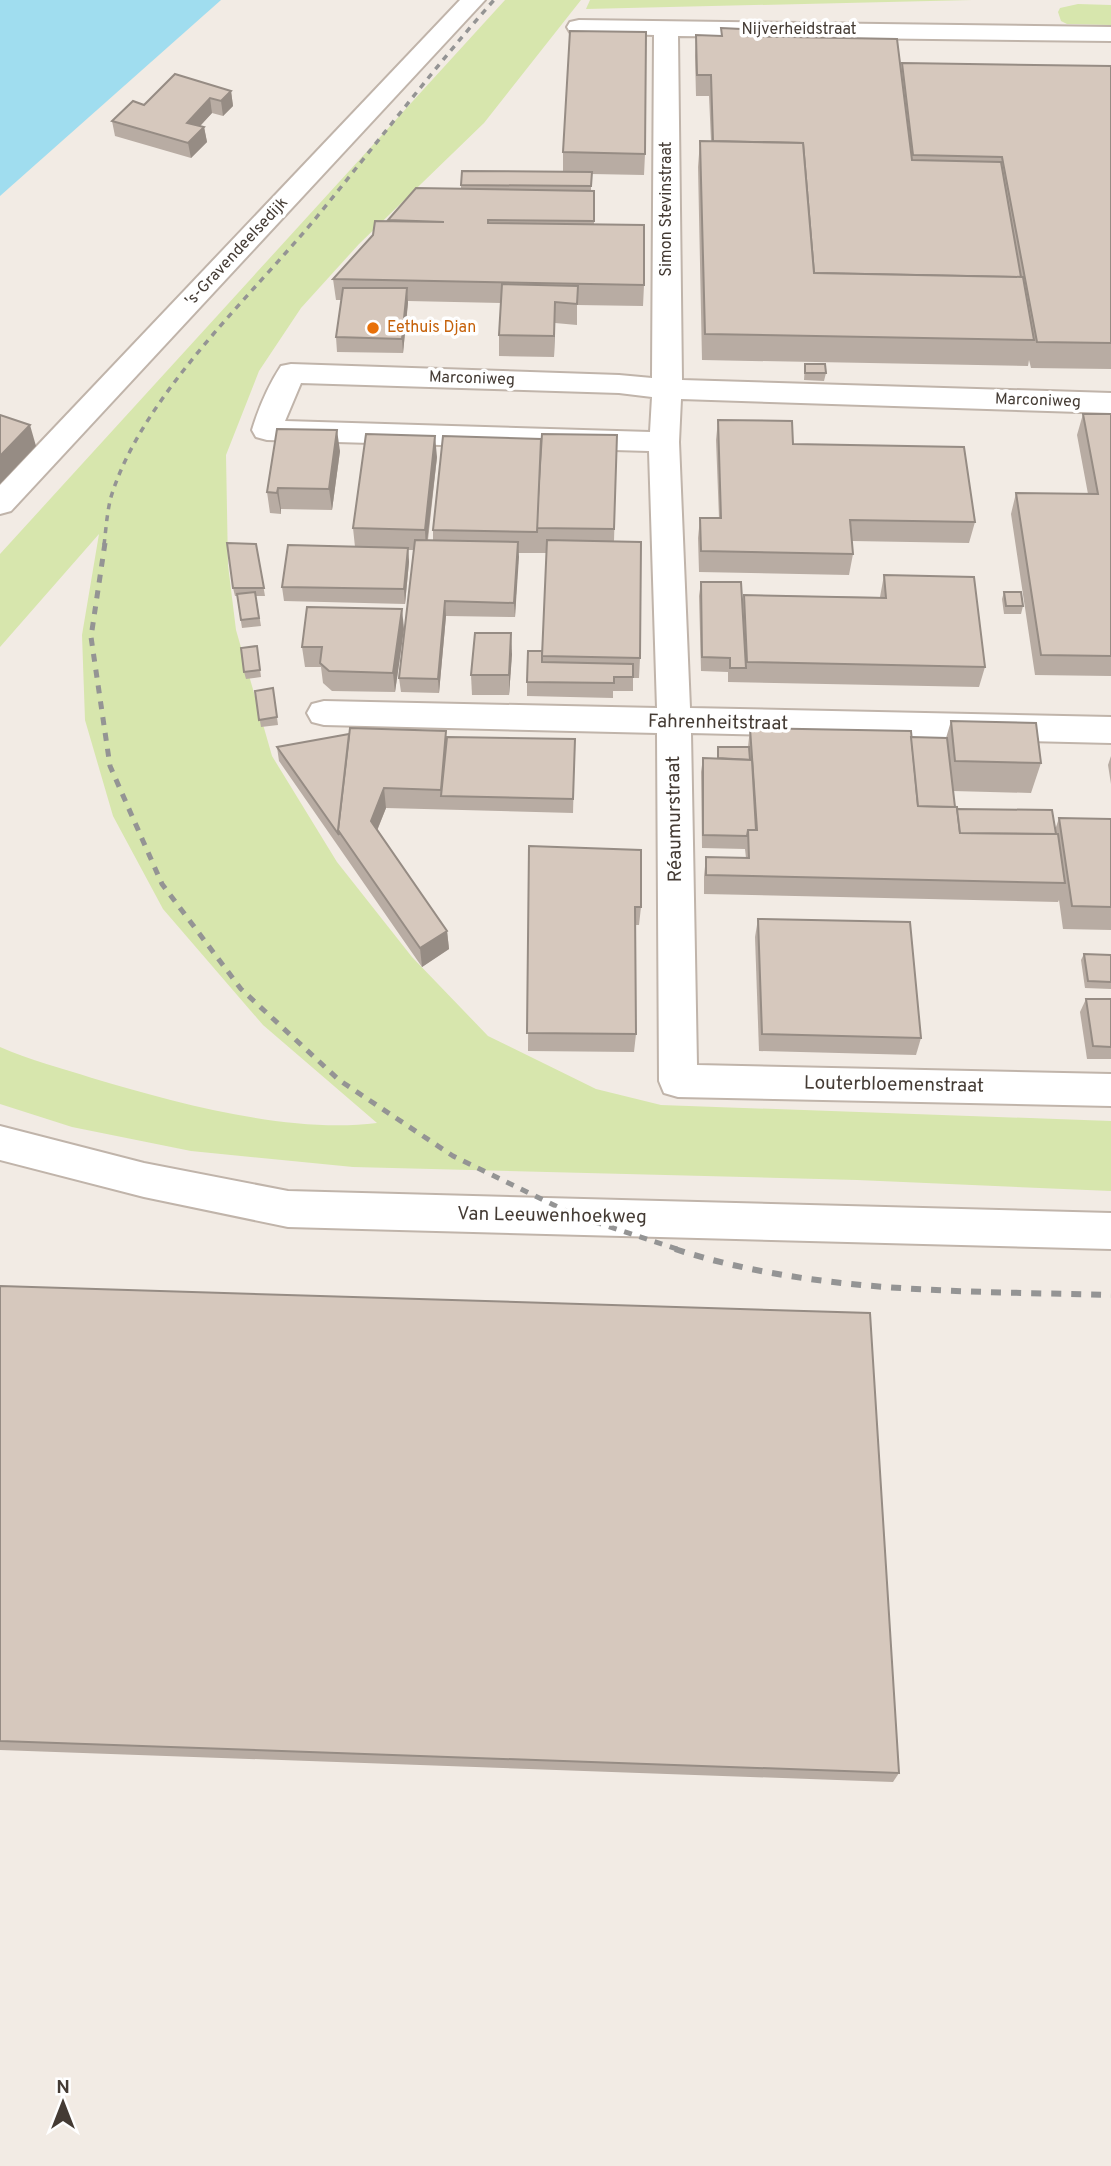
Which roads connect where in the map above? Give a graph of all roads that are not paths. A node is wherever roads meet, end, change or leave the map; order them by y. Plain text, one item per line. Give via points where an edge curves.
1 (474, 0) edge
2 (579, 27) dead end
3 (666, 29) junction
4 (1111, 34) edge
5 (667, 389) junction
6 (1111, 403) edge
7 (664, 443) junction
8 (0, 503) edge
9 (324, 713) dead end
10 (674, 723) junction
11 (1111, 730) edge
12 (678, 1081) joint
13 (1111, 1090) edge
14 (0, 1143) edge
15 (1111, 1231) edge

1 - 8 street, 's-Gravendeelsedijk
2 - 3 street, Nijverheidstraat
3 - 4 street, Nijverheidstraat via 934,31 1023,21
3 - 5 street, Simon Stevinstraat
5 - 6 street, Marconiweg
5 - 7 street, Réaumurstraat
5 - 7 street, Marconiweg via 291,373 267,430
7 - 10 street, Réaumurstraat
9 - 10 street, Fahrenheitstraat
10 - 11 street, Fahrenheitstraat
10 - 12 street, Réaumurstraat
12 - 13 street, Louterbloemenstraat
14 - 15 street, Van Leeuwenhoekweg via 131,1177 288,1209

